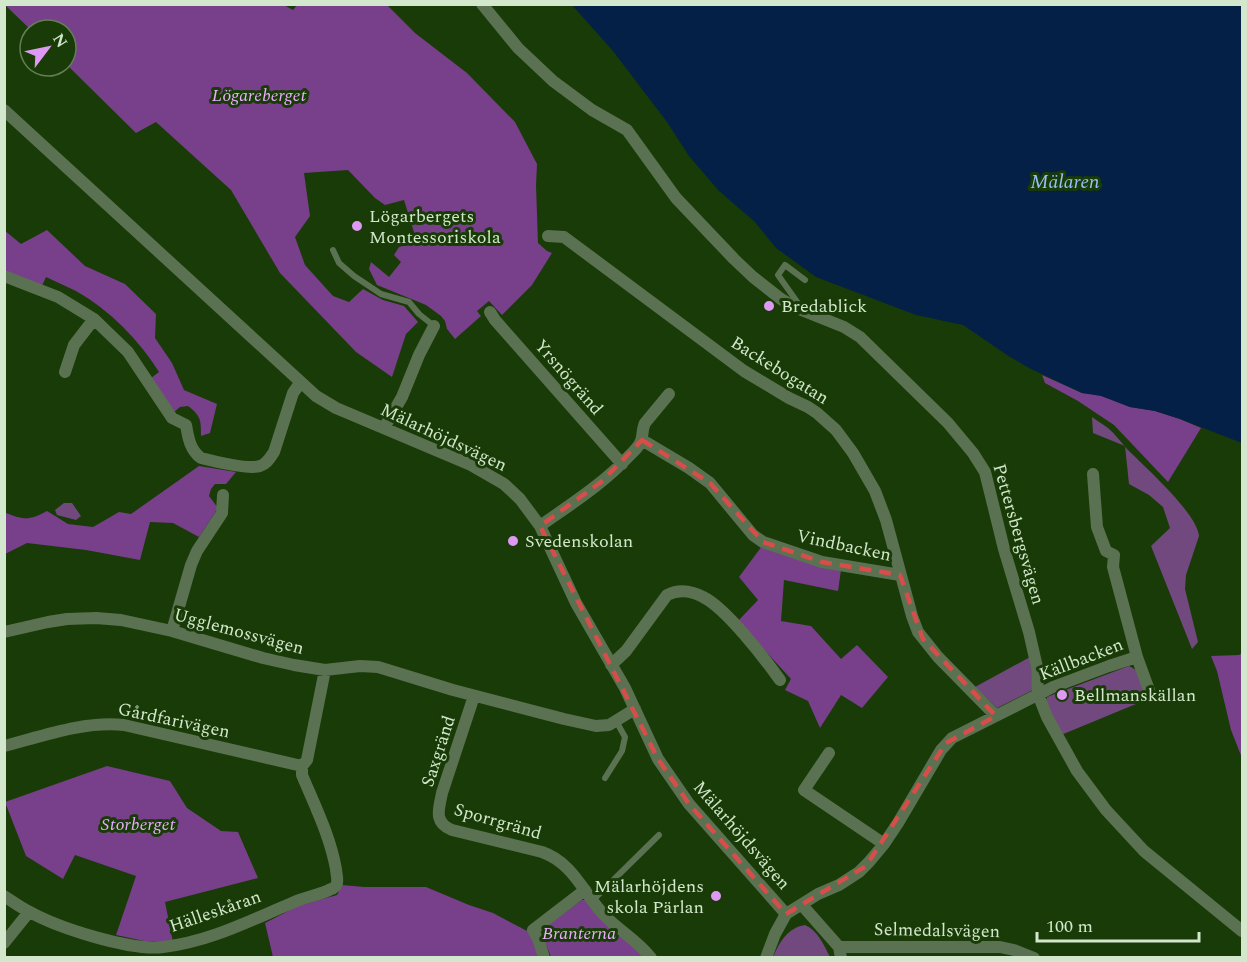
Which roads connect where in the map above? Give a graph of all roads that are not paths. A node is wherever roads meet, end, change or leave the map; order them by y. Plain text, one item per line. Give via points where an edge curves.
1 (482, 4) edge
2 (4, 110) edge
3 (548, 236) dead end
4 (333, 250) dead end
5 (4, 276) edge
6 (805, 280) dead end
7 (490, 312) dead end
8 (804, 312) junction
9 (94, 319) junction
10 (434, 326) joint
11 (65, 372) dead end
12 (300, 383) junction
13 (669, 394) dead end
14 (384, 428) junction
15 (642, 440) junction
16 (622, 464) junction
17 (1093, 474) dead end
18 (224, 495) dead end
19 (540, 526) junction
20 (900, 575) junction
21 (172, 631) junction
22 (4, 632) edge
23 (1137, 657) junction
24 (611, 665) junction
25 (325, 670) junction
26 (780, 680) dead end
27 (1149, 690) dead end
28 (1038, 694) junction
29 (474, 696) junction
30 (635, 709) junction
31 (996, 716) junction
32 (615, 721) junction
33 (4, 746) edge
34 (829, 753) dead end
35 (302, 766) junction
36 (605, 778) dead end
37 (438, 817) joint
38 (659, 835) dead end
39 (884, 844) junction
40 (585, 890) junction
41 (4, 896) edge
42 (592, 902) junction
43 (802, 905) junction
44 (29, 912) junction
45 (786, 914) junction
46 (1242, 931) edge
47 (4, 943) edge
48 (840, 952) edge
49 (147, 953) edge
50 (544, 957) edge
51 (651, 957) edge
52 (766, 957) edge
53 (1034, 957) edge

1 - 8 street, Pettersbergsvägen via 518,48 553,81 592,110 627,129 676,198 734,259 781,299
2 - 12 street, Mälarhöjdsvägen
3 - 20 street, Backebogatan via 564,237 744,371 826,420 854,453 875,491
4 - 10 lane via 339,263 354,276 381,294 409,302
5 - 9 street via 58,297
6 - 8 lane via 785,265 778,275
7 - 16 street, Yrsnögränd
8 - 28 street, Pettersbergsvägen via 844,327 860,338 948,423 981,464 1029,632
9 - 11 street via 74,345
9 - 12 street via 128,352 172,418 186,425 191,445 201,458 253,467 264,465 274,452 293,393
10 - 14 street
12 - 14 street, Mälarhöjdsvägen via 336,408
13 - 15 street via 645,423
14 - 19 street, Mälarhöjdsvägen via 504,484
15 - 16 street
15 - 20 street, Vindbacken via 710,483 763,542 822,562
16 - 19 street
17 - 23 street, Källbacken via 1098,526 1106,551 1114,555 1113,567
18 - 21 street via 222,513 191,565
19 - 24 street, Mälarhöjdsvägen
20 - 31 street, Backebogatan via 918,632
21 - 22 street, Ugglemossvägen via 132,621 96,618 48,622
21 - 25 street, Ugglemossvägen via 277,662
23 - 27 street, Källbacken
23 - 28 street, Källbacken
24 - 26 street via 667,596 681,591 699,595 718,607
24 - 30 street, Mälarhöjdsvägen
25 - 29 street, Ugglemossvägen via 378,667
25 - 35 street via 307,760
28 - 31 street, Källbacken
28 - 46 street, Pettersbergsvägen via 1068,756 1106,810 1144,851
29 - 32 street, Ugglemossvägen via 596,726
29 - 37 street, Saxgränd via 442,793
30 - 32 street, Ugglemossvägen
30 - 45 street, Mälarhöjdsvägen via 658,759 689,804
31 - 39 street, Källbacken via 946,743
32 - 36 lane via 625,737 622,751
33 - 35 street, Gårdfarivägen via 75,727 114,724
34 - 39 street via 804,790
35 - 49 street, Hälleskåran via 302,775 332,849 335,887 208,937
37 - 40 street, Sporrgränd via 453,830 550,855
38 - 42 lane
39 - 43 street, Källbacken via 859,872
40 - 42 street, Sporrgränd
40 - 50 street via 533,930
41 - 44 street, Hälleskåran
42 - 51 street, Sporrgränd
43 - 45 street, Källbacken
43 - 48 street
44 - 47 street
44 - 49 street, Hälleskåran
45 - 52 street
48 - 53 street, Selmedalsvägen via 1000,947

